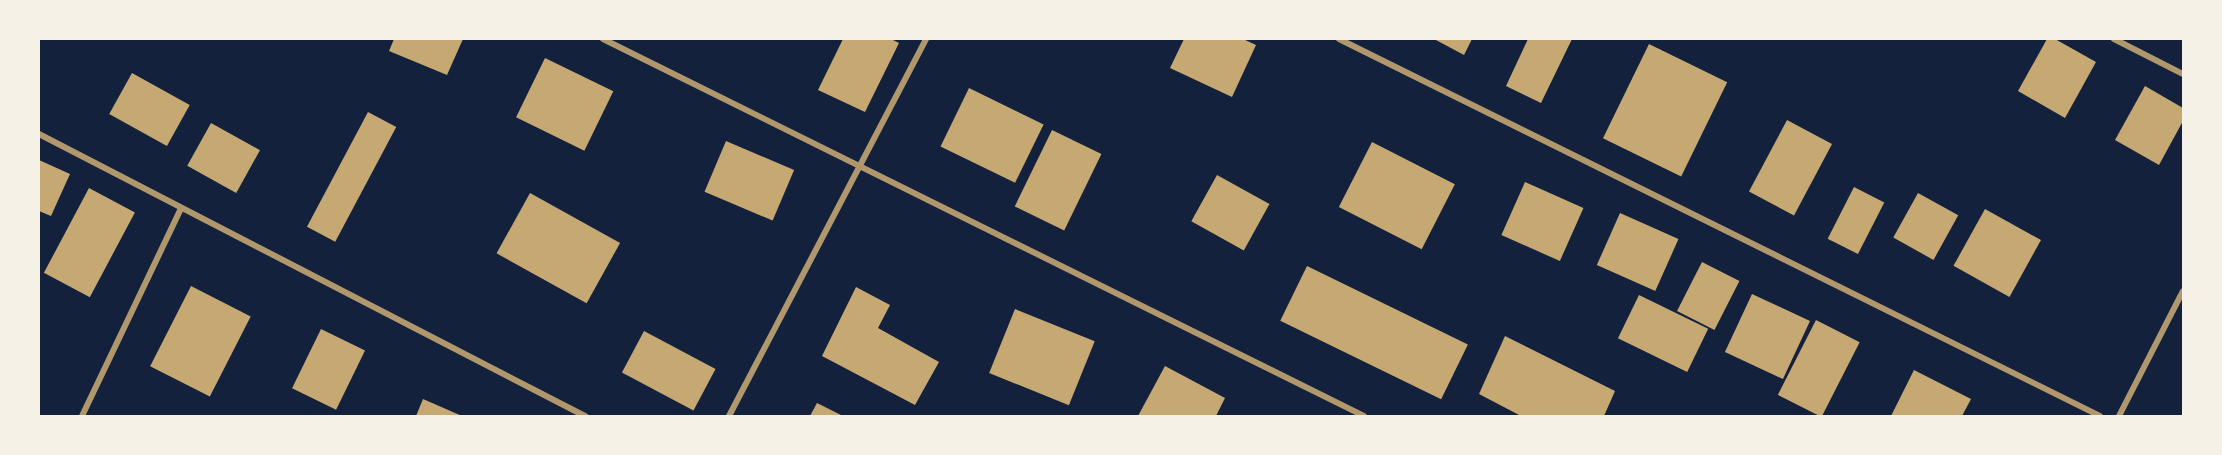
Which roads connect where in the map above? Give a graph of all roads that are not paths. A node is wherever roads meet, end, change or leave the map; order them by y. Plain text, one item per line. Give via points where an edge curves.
1 (603, 39) edge
2 (926, 39) edge
3 (1339, 39) edge
4 (2114, 39) edge
5 (2183, 74) edge
6 (39, 134) edge
7 (859, 165) junction
8 (181, 208) junction
9 (2183, 291) edge
10 (82, 416) edge
11 (585, 416) edge
12 (729, 416) edge
13 (1364, 416) edge
14 (2100, 416) edge
15 (2118, 416) edge

1 - 7 street
2 - 7 street
3 - 14 street
4 - 5 street
6 - 8 street
7 - 12 street
7 - 13 street
8 - 10 street
8 - 11 street
9 - 15 street

